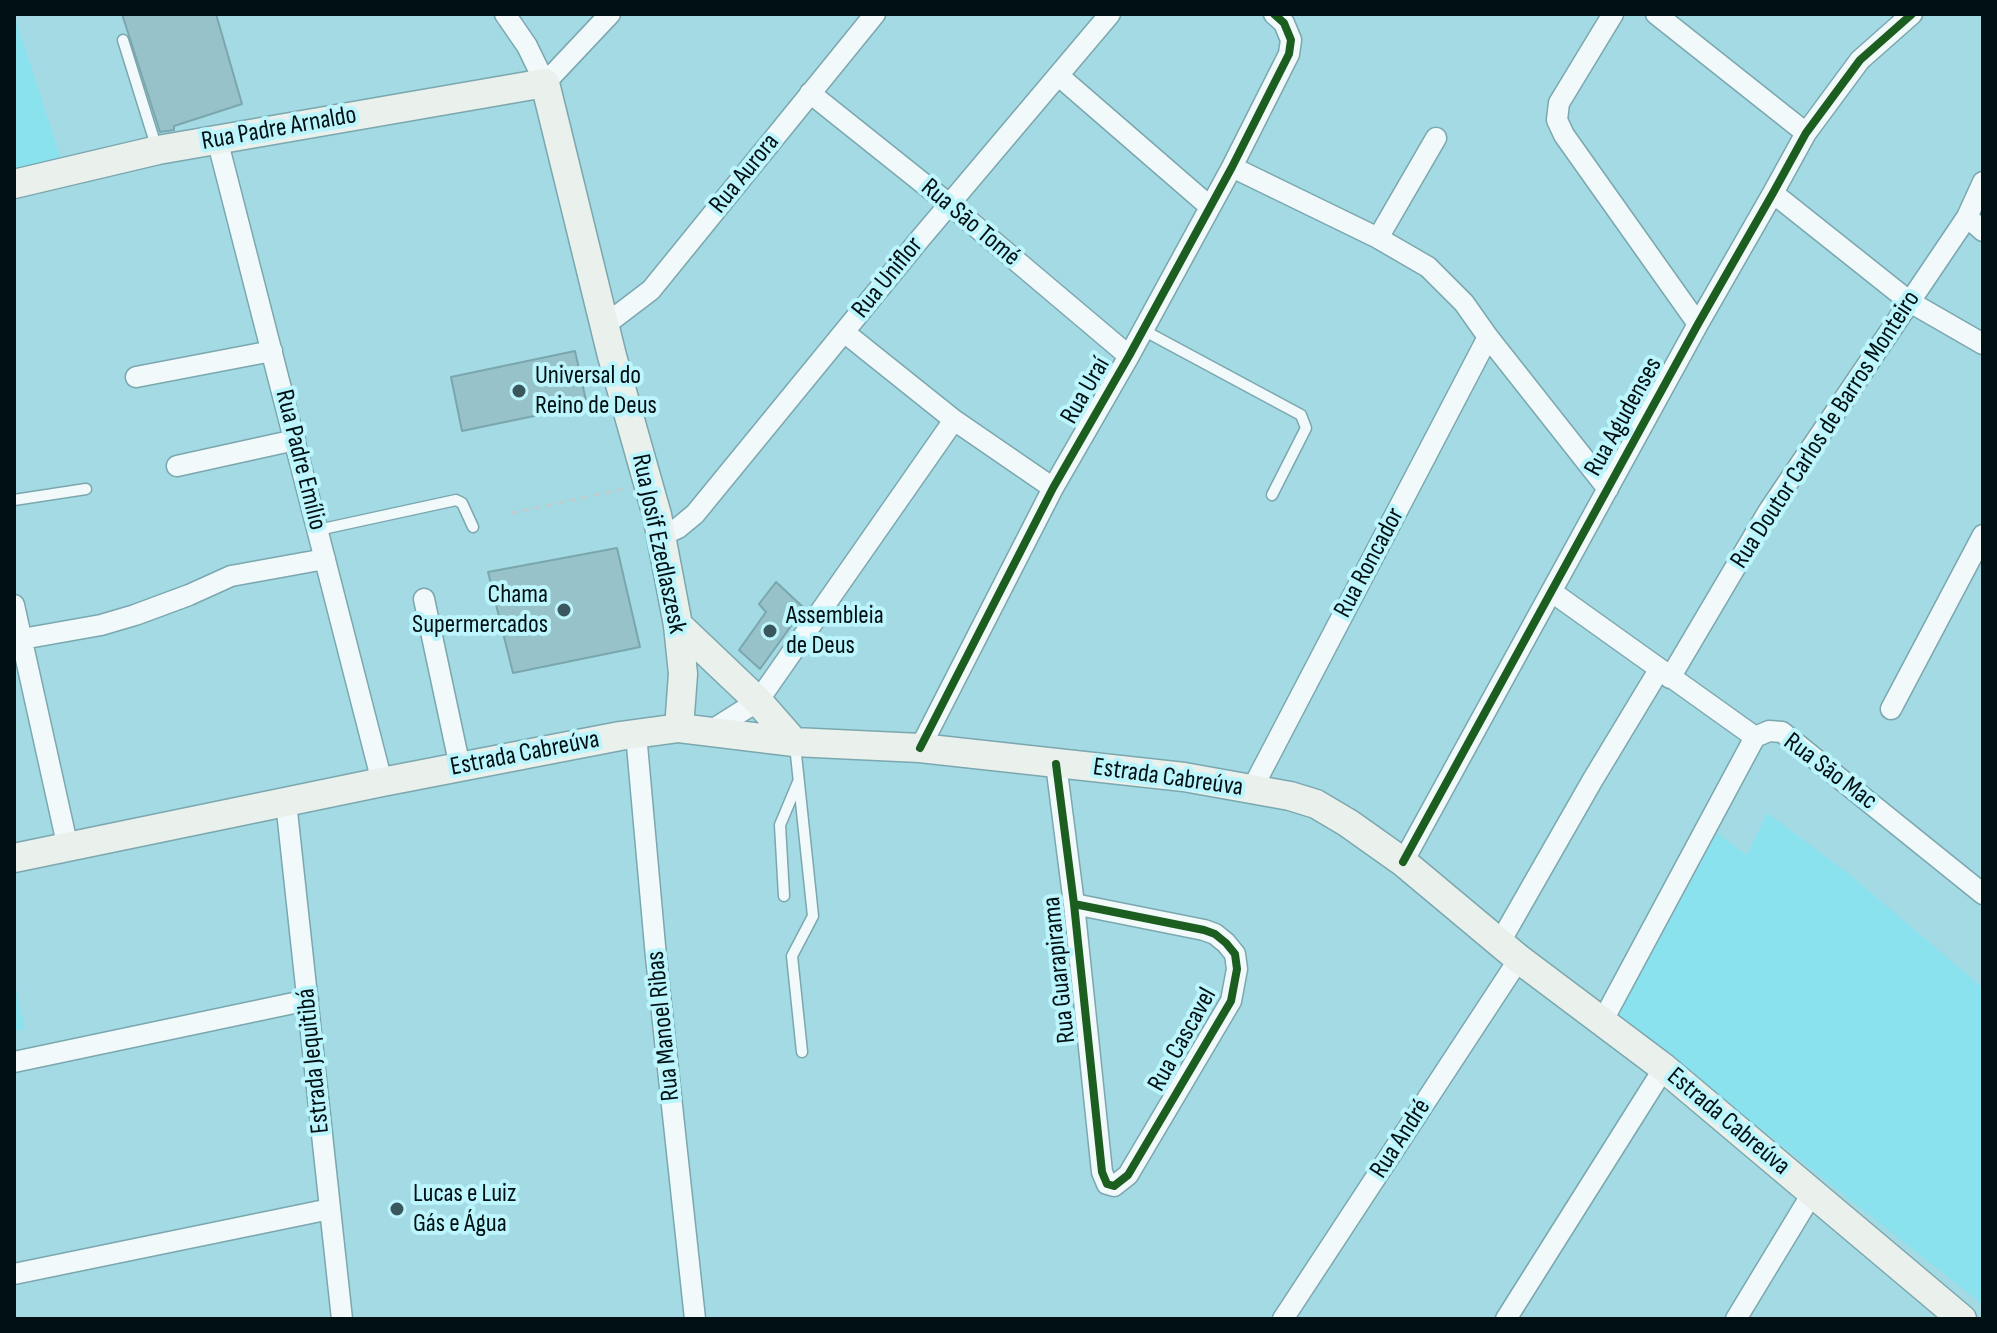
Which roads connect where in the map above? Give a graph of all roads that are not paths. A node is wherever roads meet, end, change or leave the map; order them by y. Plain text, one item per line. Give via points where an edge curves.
1 (505, 14) edge
2 (610, 14) edge
3 (875, 14) edge
4 (1110, 14) edge
5 (1274, 14) edge
6 (1613, 14) edge
7 (1656, 14) edge
8 (1912, 14) edge
9 (123, 40) dead end
10 (1059, 76) junction
11 (545, 83) junction
12 (810, 93) junction
13 (1806, 133) junction
14 (1436, 138) dead end
15 (217, 139) junction
16 (158, 150) junction
17 (1232, 167) junction
18 (1983, 182) edge
19 (14, 184) edge
20 (1773, 193) junction
21 (949, 204) junction
22 (1209, 206) junction
23 (1967, 217) junction
24 (1983, 231) edge
25 (1378, 238) junction
26 (1910, 302) junction
27 (1698, 324) junction
28 (605, 325) junction
29 (1143, 330) junction
30 (844, 332) junction
31 (1488, 337) junction
32 (1983, 344) edge
33 (272, 351) junction
34 (1129, 356) junction
35 (136, 377) dead end
36 (954, 420) junction
37 (295, 440) junction
38 (177, 466) dead end
39 (1053, 488) junction
40 (86, 489) dead end
41 (1608, 489) junction
42 (1272, 495) dead end
43 (14, 500) edge
44 (473, 527) dead end
45 (318, 530) junction
46 (1983, 535) edge
47 (661, 536) junction
48 (325, 559) junction
49 (1552, 592) junction
50 (424, 599) dead end
51 (14, 605) edge
52 (678, 625) junction
53 (22, 639) junction
54 (1665, 674) junction
55 (758, 701) junction
56 (1891, 709) dead end
57 (679, 728) junction
58 (709, 732) junction
59 (636, 734) junction
60 (1755, 737) junction
61 (794, 742) junction
62 (920, 748) junction
63 (1056, 764) junction
64 (460, 767) junction
65 (798, 781) junction
66 (382, 782) junction
67 (1252, 789) junction
68 (286, 802) junction
69 (68, 848) junction
70 (14, 858) edge
71 (1403, 862) junction
72 (1983, 894) edge
73 (784, 896) dead end
74 (1074, 904) junction
75 (1509, 950) junction
76 (308, 1000) junction
77 (1602, 1022) junction
78 (802, 1052) dead end
79 (14, 1062) edge
80 (1664, 1068) junction
81 (1102, 1172) joint
82 (1813, 1192) junction
83 (330, 1209) junction
84 (14, 1274) edge
85 (342, 1319) edge
86 (695, 1319) edge
87 (1283, 1319) edge
88 (1506, 1319) edge
89 (1736, 1319) edge
90 (1962, 1319) edge

1 - 11 street
2 - 11 street
3 - 12 street, Rua Aurora
4 - 10 street, Rua Uniflor
5 - 17 street, Rua Uraí via 1291,40 1289,54
6 - 27 street via 1559,103 1557,120
7 - 13 street
8 - 13 street, Rua Agudenses via 1860,60
9 - 16 lane
10 - 21 street, Rua Uniflor
10 - 22 street
11 - 15 main road, Rua Padre Arnaldo
11 - 28 main road, Rua Josif Ezedlaszesk
12 - 21 street, Rua São Tomé
12 - 28 street, Rua Aurora via 651,290
13 - 20 street, Rua Agudenses
14 - 25 street
15 - 16 main road, Rua Padre Arnaldo
15 - 33 street, Rua Padre Emílio
16 - 19 main road, Rua Padre Arnaldo
17 - 22 street, Rua Uraí
17 - 25 street
18 - 23 street, Rua Doutor Carlos de Barros Monteiro
20 - 26 street
20 - 27 street, Rua Agudenses
21 - 30 street, Rua Uniflor
21 - 34 street, Rua São Tomé
22 - 29 street, Rua Uraí
23 - 24 street
23 - 26 street, Rua Doutor Carlos de Barros Monteiro
25 - 31 street via 1446,283
26 - 32 street
26 - 54 street, Rua Doutor Carlos de Barros Monteiro
27 - 41 street, Rua Agudenses
28 - 47 main road, Rua Josif Ezedlaszesk
29 - 34 street, Rua Uraí
29 - 42 lane via 1301,415 1306,428
30 - 36 street
30 - 47 street, Rua Uniflor via 695,514
31 - 41 street
31 - 67 street, Rua Roncador
33 - 35 street
33 - 37 street, Rua Padre Emílio
34 - 39 street, Rua Uraí
36 - 39 street
36 - 55 street
37 - 38 street
37 - 45 street, Rua Padre Emílio
39 - 62 street, Rua Uraí
40 - 43 lane
41 - 49 street, Rua Agudenses
44 - 45 lane via 456,500
45 - 48 street, Rua Padre Emílio
46 - 56 street
47 - 52 main road, Rua Josif Ezedlaszesk
48 - 53 street via 231,576 135,615
48 - 66 street, Rua Padre Emílio
49 - 54 street, Rua São Mac
49 - 71 street, Rua Agudenses
50 - 64 street
51 - 53 street
52 - 55 main road
52 - 57 main road, Rua Josif Ezedlaszesk via 683,674
53 - 69 street
54 - 60 street, Rua São Mac
54 - 75 street, Rua Doutor Carlos de Barros Monteiro via 1592,781
55 - 58 street
55 - 61 main road
57 - 58 main road, Estrada Cabreúva
57 - 59 main road, Estrada Cabreúva
58 - 61 main road, Estrada Cabreúva
59 - 64 main road, Estrada Cabreúva
59 - 86 street, Rua Manoel Ribas
60 - 72 street, Rua São Mac via 1782,732
60 - 77 street
61 - 62 main road, Estrada Cabreúva
61 - 65 lane
62 - 63 main road, Estrada Cabreúva
63 - 67 main road, Estrada Cabreúva
63 - 74 street, Rua Guarapirama
64 - 66 main road, Estrada Cabreúva
65 - 73 lane via 780,825
65 - 78 lane via 813,916 792,956
66 - 68 main road, Estrada Cabreúva
67 - 71 main road, Estrada Cabreúva via 1316,804
68 - 69 main road, Estrada Cabreúva
68 - 76 street, Estrada Jequitibá
69 - 70 main road, Estrada Cabreúva
71 - 75 main road, Estrada Cabreúva
74 - 81 street, Rua Guarapirama
74 - 81 street, Rua Cascavel via 1204,930 1226,943 1235,954 1237,969 1231,1001 1128,1175 1114,1186 1107,1184
75 - 77 main road, Estrada Cabreúva
75 - 87 street, Rua André
76 - 79 street
76 - 83 street, Estrada Jequitibá
77 - 80 main road, Estrada Cabreúva
80 - 82 main road, Estrada Cabreúva
80 - 88 street
82 - 89 street
82 - 90 main road, Estrada Cabreúva
83 - 84 street
83 - 85 street, Estrada Jequitibá

